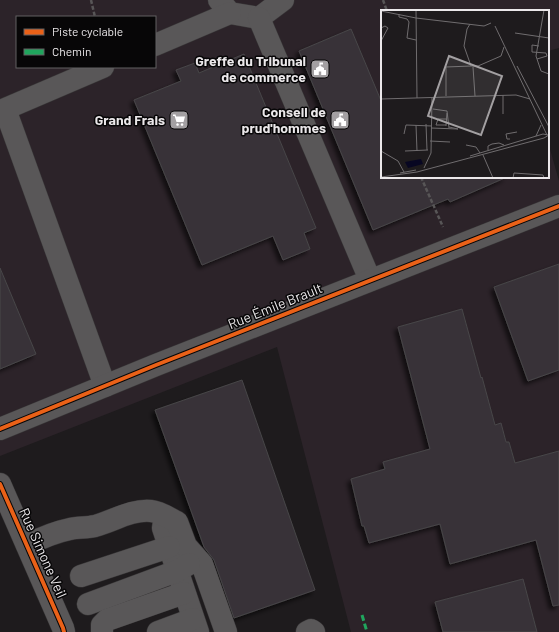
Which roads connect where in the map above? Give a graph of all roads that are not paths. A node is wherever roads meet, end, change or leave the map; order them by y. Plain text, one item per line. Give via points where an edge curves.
1 (283, 0) edge
2 (225, 6) edge
3 (259, 18) junction
4 (156, 44) edge
5 (101, 68) edge
6 (559, 206) edge
7 (370, 280) junction
8 (105, 386) junction
9 (0, 429) edge
10 (0, 484) edge
11 (165, 516) junction
12 (27, 545) junction
13 (169, 547) junction
14 (198, 559) junction
15 (177, 571) junction
16 (81, 576) dead end
17 (184, 593) junction
18 (88, 604) dead end
19 (196, 626) edge
20 (64, 632) edge
21 (102, 632) edge
22 (158, 632) edge
23 (226, 632) edge
24 (307, 632) edge
25 (314, 632) edge

1 - 3 street
2 - 3 street
2 - 4 street
3 - 7 street
5 - 8 street via 5,109
6 - 7 street, Rue Émile Brault
7 - 8 street, Rue Émile Brault
8 - 9 street, Rue Émile Brault
10 - 12 street, Rue Simone Veil
11 - 12 street via 153,511 138,511 93,526 59,531
11 - 13 street via 163,528
11 - 14 street via 177,522 186,546
12 - 20 street, Rue Simone Veil
13 - 15 street
13 - 16 street
14 - 15 street
14 - 23 street
15 - 17 street
15 - 18 street
17 - 19 street
17 - 21 street via 107,620 102,625
19 - 22 street
24 - 25 street

